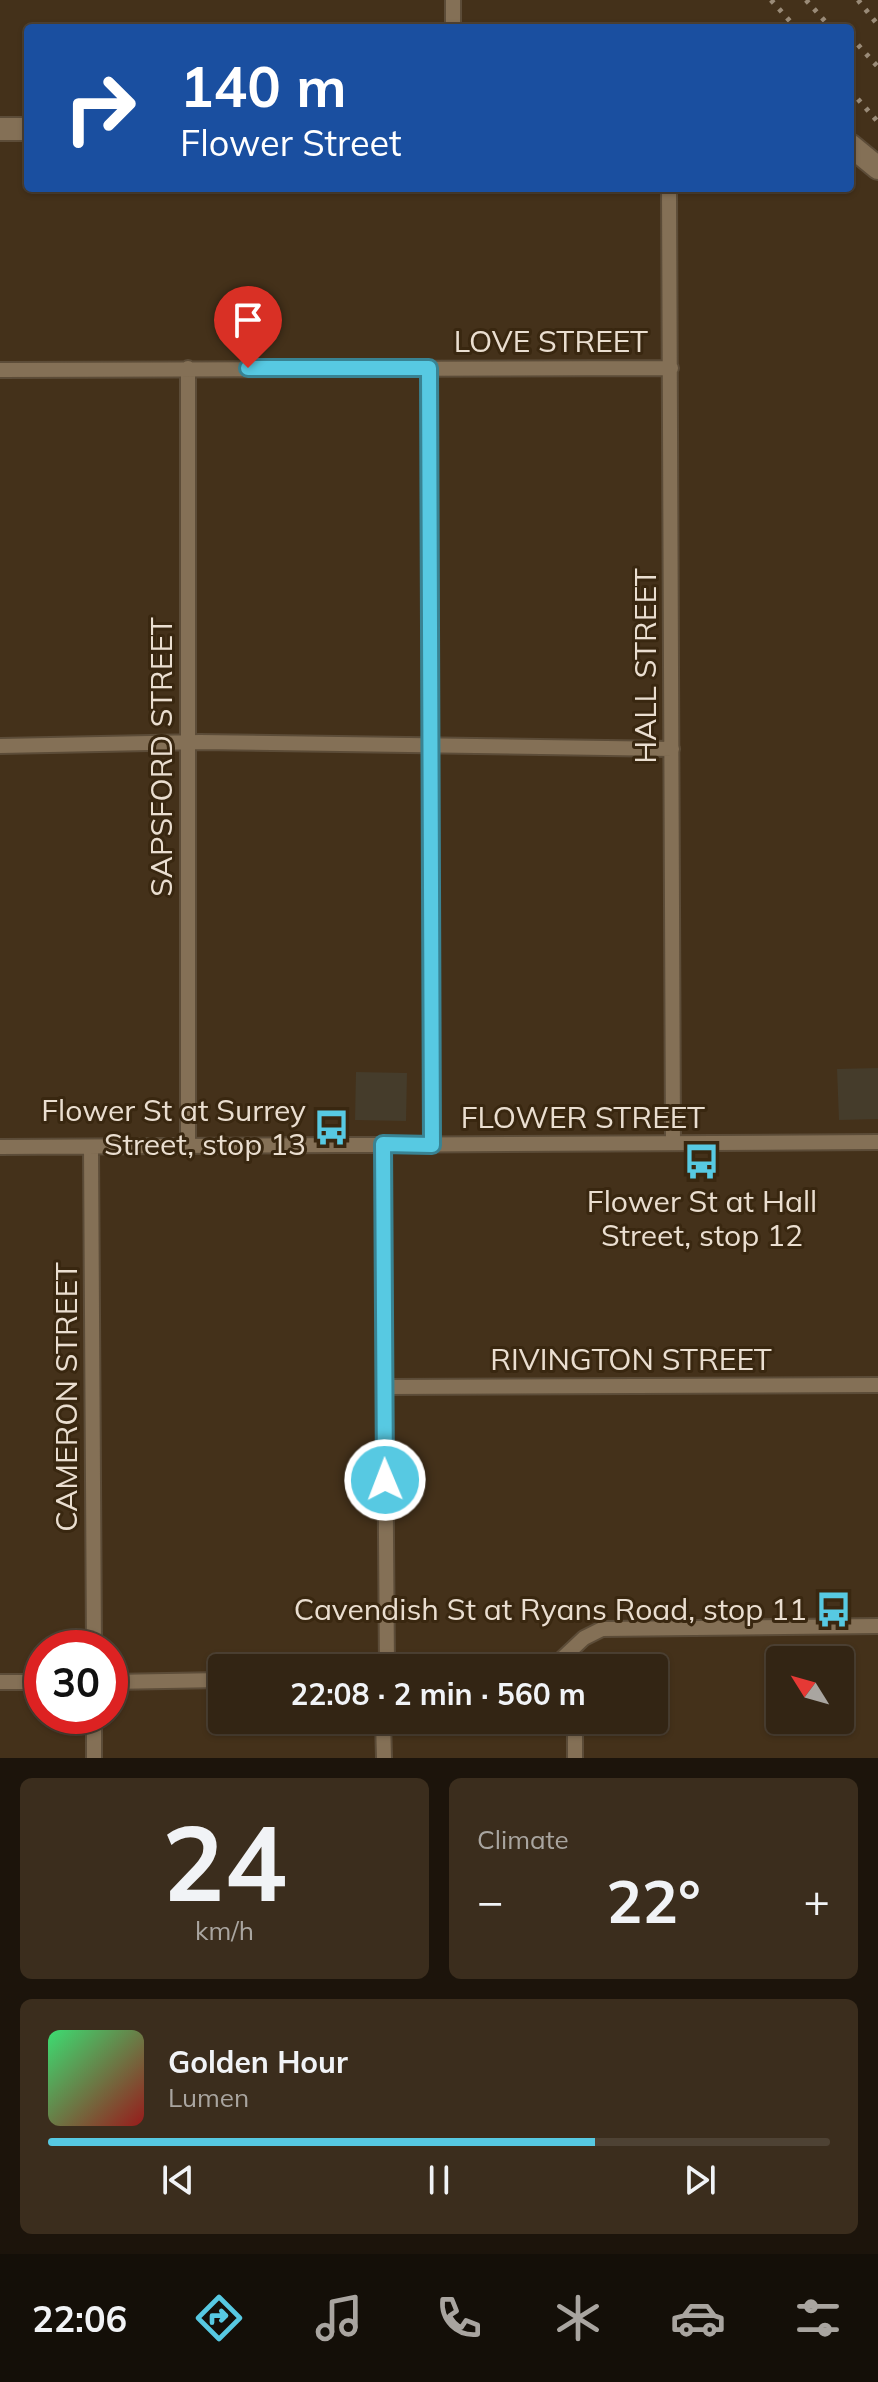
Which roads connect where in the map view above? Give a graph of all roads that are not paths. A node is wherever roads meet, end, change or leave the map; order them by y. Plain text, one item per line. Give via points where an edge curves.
1 (453, 0) edge
2 (453, 24) edge
3 (0, 129) edge
4 (24, 129) edge
5 (854, 148) edge
6 (878, 168) edge
7 (669, 192) edge
8 (188, 368) junction
9 (429, 368) junction
10 (671, 368) junction
11 (0, 370) edge
12 (187, 744) junction
13 (0, 746) edge
14 (430, 746) junction
15 (672, 749) junction
16 (878, 1142) edge
17 (673, 1143) junction
18 (383, 1144) junction
19 (432, 1145) junction
20 (188, 1146) junction
21 (0, 1147) edge
22 (91, 1147) junction
23 (878, 1385) edge
24 (384, 1387) junction
25 (878, 1626) edge
26 (94, 1630) edge
27 (387, 1654) edge
28 (574, 1654) edge
29 (208, 1680) edge
30 (0, 1682) edge
31 (24, 1682) edge
32 (128, 1682) edge
33 (94, 1734) edge
34 (383, 1734) edge
35 (575, 1734) edge
36 (94, 1758) edge
37 (384, 1758) edge
38 (575, 1758) edge

1 - 2 street
3 - 4 street
5 - 6 street
7 - 10 street, HALL STREET
8 - 9 street, LOVE STREET
8 - 11 street, LOVE STREET
8 - 12 street, SAPSFORD STREET
9 - 10 street, LOVE STREET
9 - 14 street
10 - 15 street, HALL STREET
12 - 13 street
12 - 14 street
12 - 20 street, SAPSFORD STREET
14 - 15 street
14 - 19 street
15 - 17 street, HALL STREET
16 - 17 street, FLOWER STREET
17 - 19 street, FLOWER STREET
18 - 19 street, FLOWER STREET
18 - 20 street, FLOWER STREET
18 - 24 street
20 - 22 street, FLOWER STREET
21 - 22 street, FLOWER STREET
22 - 26 street, CAMERON STREET
23 - 24 street, RIVINGTON STREET
24 - 27 street
25 - 28 street via 622,1627 595,1631
29 - 32 street
30 - 31 street
33 - 36 street
34 - 37 street
35 - 38 street

